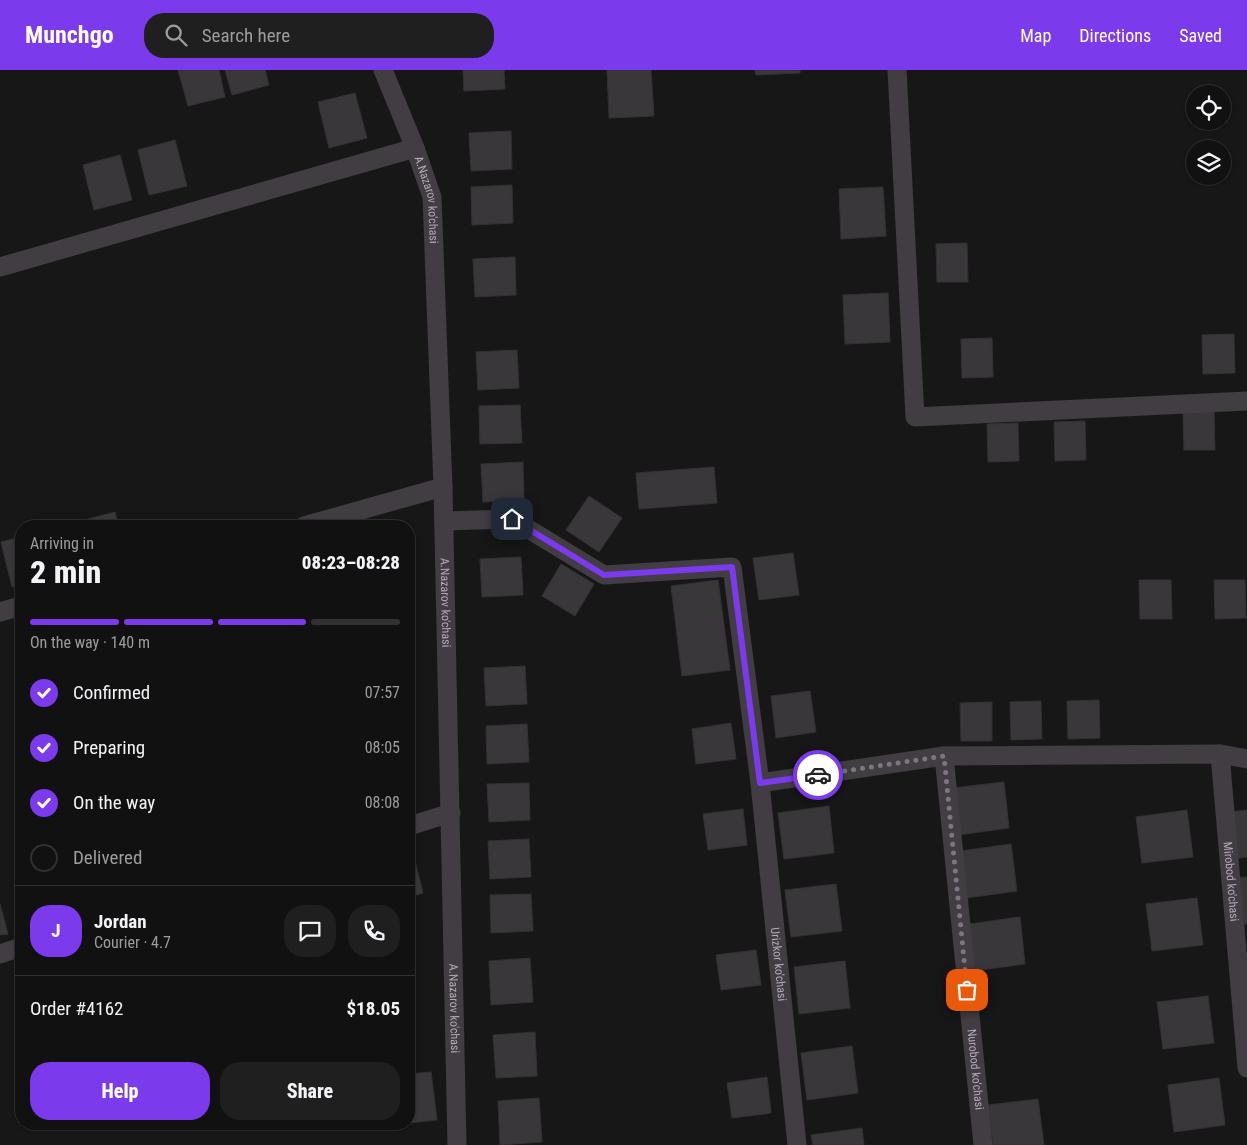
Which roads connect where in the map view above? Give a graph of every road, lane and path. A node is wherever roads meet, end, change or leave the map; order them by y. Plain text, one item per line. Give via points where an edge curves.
1 (382, 70) edge
2 (897, 70) edge
3 (415, 148) junction
4 (0, 267) edge
5 (1247, 401) edge
6 (443, 487) junction
7 (325, 520) edge
8 (444, 521) junction
9 (15, 608) edge
10 (0, 612) edge
11 (1220, 754) junction
12 (944, 756) junction
13 (1247, 759) edge
14 (760, 783) junction
15 (451, 813) junction
16 (415, 824) edge
17 (15, 949) edge
18 (0, 954) edge
19 (1247, 1068) edge
20 (457, 1145) edge
21 (797, 1145) edge
22 (983, 1145) edge

1 - 3 street, A.Nazarov ko'chasi
2 - 5 street via 915,417
3 - 4 street
3 - 6 street, A.Nazarov ko'chasi via 432,197
6 - 7 street
6 - 8 street, A.Nazarov ko'chasi
8 - 14 street, Urizkor ko'chasi via 512,519 604,575 732,567
8 - 15 street, A.Nazarov ko'chasi
9 - 10 street
11 - 12 street
11 - 13 street
11 - 19 street, Mirobod ko'chasi
12 - 14 street
12 - 22 street, Nurobod ko'chasi
14 - 21 street, Urizkor ko'chasi
15 - 16 street
15 - 20 street, A.Nazarov ko'chasi
17 - 18 street

